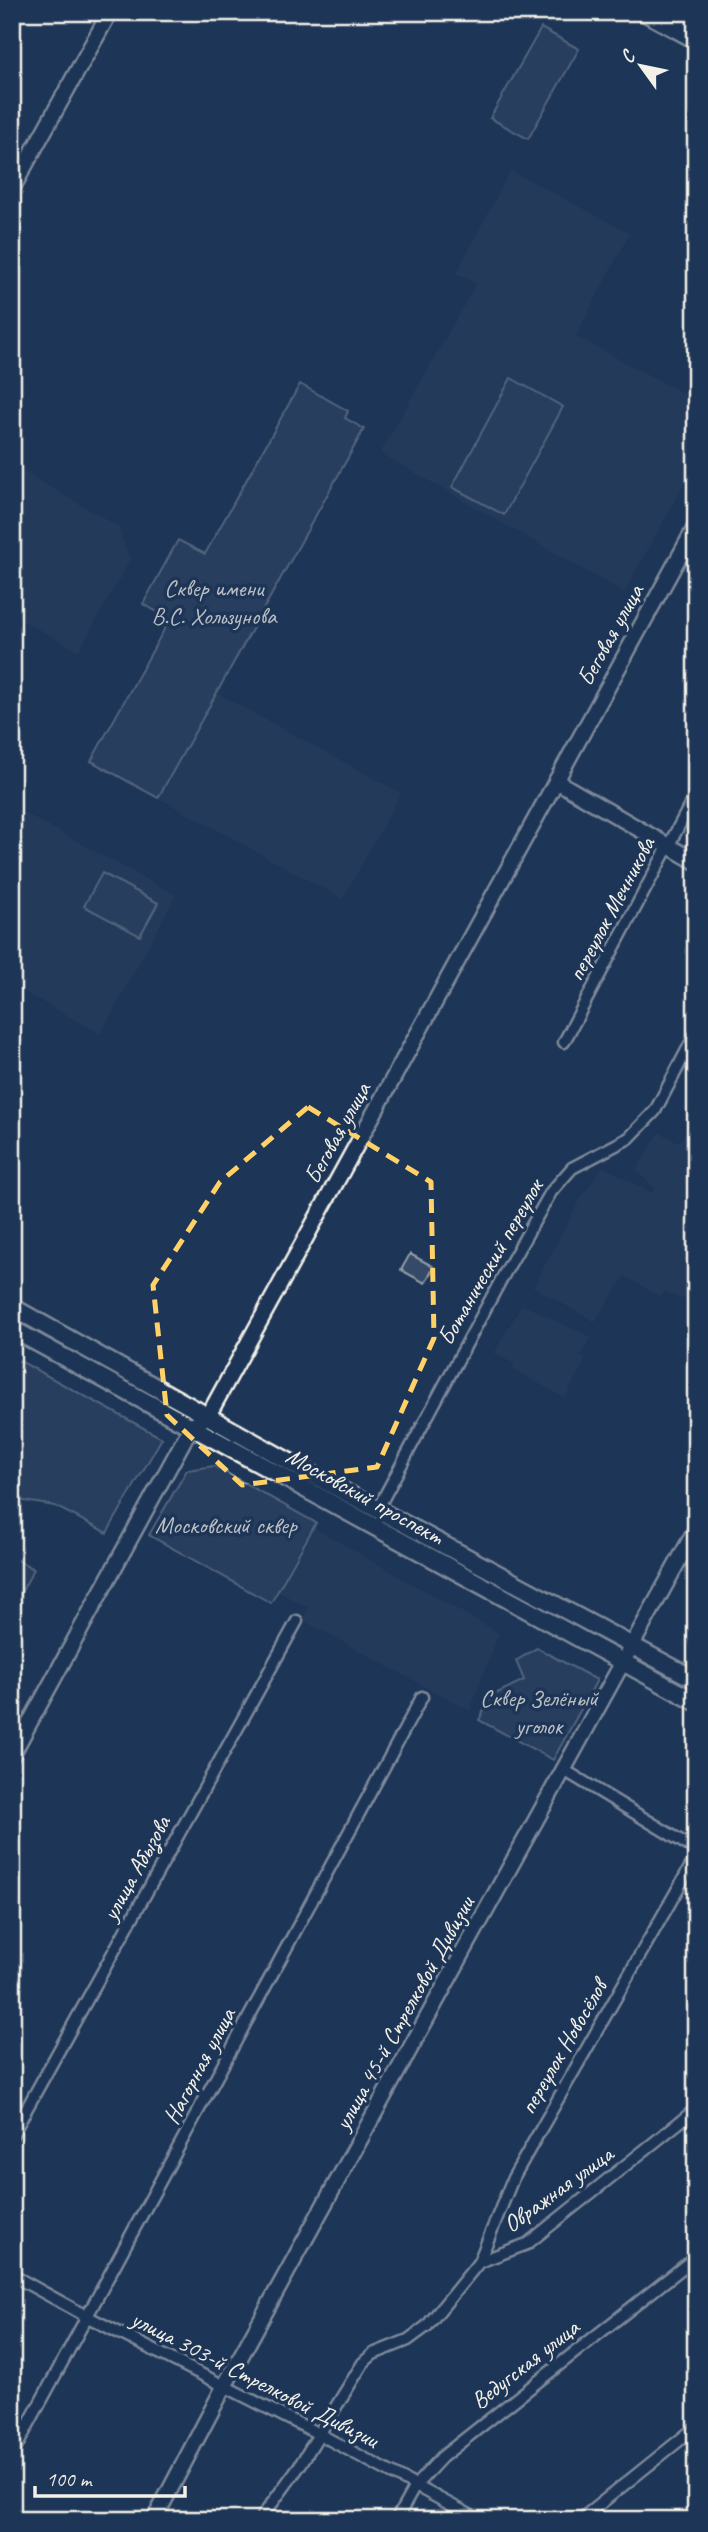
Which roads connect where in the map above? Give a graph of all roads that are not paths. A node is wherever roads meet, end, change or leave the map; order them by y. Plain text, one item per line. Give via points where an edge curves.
1 (110, 12) edge
2 (644, 12) edge
3 (671, 12) edge
4 (696, 26) edge
5 (696, 40) edge
6 (12, 189) edge
7 (696, 526) edge
8 (556, 781) junction
9 (696, 794) edge
10 (670, 847) junction
11 (696, 862) edge
12 (696, 1033) edge
13 (564, 1042) dead end
14 (12, 1307) edge
15 (12, 1329) edge
16 (208, 1416) junction
17 (191, 1427) junction
18 (377, 1510) junction
19 (696, 1529) edge
20 (297, 1621) dead end
21 (631, 1645) junction
22 (622, 1661) junction
23 (696, 1680) edge
24 (422, 1697) dead end
25 (696, 1703) edge
26 (12, 1755) edge
27 (564, 1770) junction
28 (696, 1850) edge
29 (696, 1857) edge
30 (696, 2109) edge
31 (12, 2135) edge
32 (696, 2256) edge
33 (479, 2262) junction
34 (12, 2275) edge
35 (88, 2317) junction
36 (225, 2385) junction
37 (696, 2427) edge
38 (319, 2434) junction
39 (12, 2455) edge
40 (415, 2486) junction
41 (154, 2520) edge
42 (260, 2520) edge
43 (396, 2520) edge
44 (479, 2520) edge
45 (580, 2520) edge

1 - 6 street
2 - 5 main road
3 - 4 main road
7 - 8 street, Беговая улица
8 - 10 street
8 - 16 street, Беговая улица
9 - 10 street, переулок Мечникова
10 - 11 street
10 - 13 street, переулок Мечникова
12 - 18 street, Ботанический переулок via 655,1111 629,1138 572,1168 551,1192
14 - 16 main road, Московский проспект
15 - 17 main road, Московский проспект
16 - 17 street, Беговая улица
16 - 18 main road, Московский проспект
17 - 22 main road, Московский проспект
17 - 26 street, Беговая улица
18 - 21 main road, Московский проспект
19 - 21 street, улица 45-й Стрелковой Дивизии
20 - 31 street, улица Абызова
21 - 22 street, улица 45-й Стрелковой Дивизии
21 - 23 main road, Московский проспект
22 - 25 main road, Московский проспект
22 - 27 street, улица 45-й Стрелковой Дивизии
24 - 35 street, Нагорная улица
27 - 28 street
27 - 36 street, улица 45-й Стрелковой Дивизии
29 - 33 street, переулок Новосёлов via 513,2178
30 - 33 street, Овражная улица via 527,2244
32 - 40 street, Ведугская улица via 442,2457
33 - 38 street via 427,2326 363,2363
34 - 35 street, улица 303-й Стрелковой Дивизии
35 - 36 street, улица 303-й Стрелковой Дивизии
35 - 39 street, Нагорная улица
36 - 38 street, улица 303-й Стрелковой Дивизии
36 - 41 street, улица 45-й Стрелковой Дивизии
37 - 45 street
38 - 40 street, улица 303-й Стрелковой Дивизии
38 - 42 street
40 - 43 street, Ведугская улица
40 - 44 street, улица 303-й Стрелковой Дивизии

